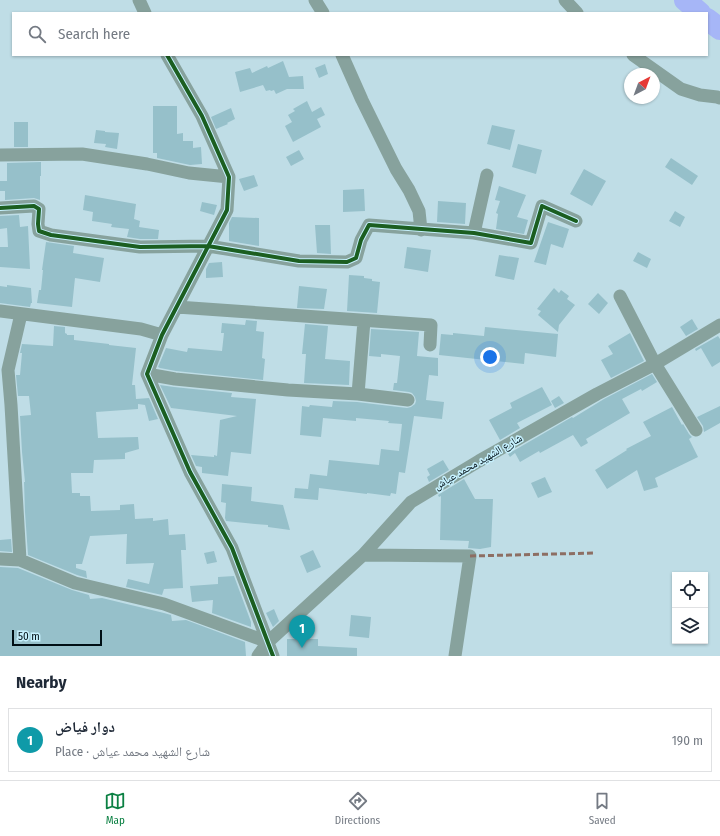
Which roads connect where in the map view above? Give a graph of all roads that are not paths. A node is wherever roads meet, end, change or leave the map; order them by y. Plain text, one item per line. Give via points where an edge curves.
1 (139, 0) edge
2 (315, 0) edge
3 (565, 0) edge
4 (145, 12) edge
5 (322, 12) edge
6 (576, 12) edge
7 (168, 56) edge
8 (342, 56) edge
9 (634, 56) edge
10 (720, 98) edge
11 (0, 155) edge
12 (487, 175) dead end
13 (229, 177) junction
14 (0, 208) edge
15 (576, 221) dead end
16 (421, 230) junction
17 (474, 233) junction
18 (208, 246) junction
19 (620, 296) dead end
20 (177, 307) junction
21 (0, 311) edge
22 (21, 314) junction
23 (364, 321) junction
24 (720, 325) edge
25 (162, 335) junction
26 (430, 345) dead end
27 (654, 364) junction
28 (147, 374) junction
29 (358, 394) junction
30 (408, 400) dead end
31 (696, 430) dead end
32 (363, 555) junction
33 (0, 559) edge
34 (20, 560) junction
35 (268, 642) junction
36 (258, 656) edge
37 (273, 656) edge
38 (455, 656) edge

1 - 4 street
2 - 5 street
3 - 6 street
7 - 13 street via 202,116
8 - 16 street via 396,169 419,211
9 - 10 street via 681,89
11 - 13 street via 82,154 189,173
12 - 17 street
13 - 18 street via 228,210
14 - 18 street via 34,206 39,209 39,232 52,235 140,247
15 - 17 street via 542,206 531,243
16 - 17 street
16 - 18 street via 369,225 356,258 347,262 299,261
18 - 20 street
19 - 27 street
20 - 23 street
20 - 25 street
21 - 22 street
22 - 25 street via 140,329
22 - 34 street via 8,370
23 - 26 street via 431,325
23 - 29 street
24 - 27 street, شارع الشهيد محمد عياش
25 - 28 street
27 - 31 street
27 - 32 street, شارع الشهيد محمد عياش via 479,461 411,502
28 - 29 street via 288,390
28 - 35 street via 190,472 232,548
29 - 30 street
32 - 35 street, شارع الشهيد محمد عياش
32 - 38 street via 470,556
33 - 34 street
34 - 35 street via 75,583 164,604
35 - 36 street, شارع الشهيد محمد عياش
35 - 37 street

